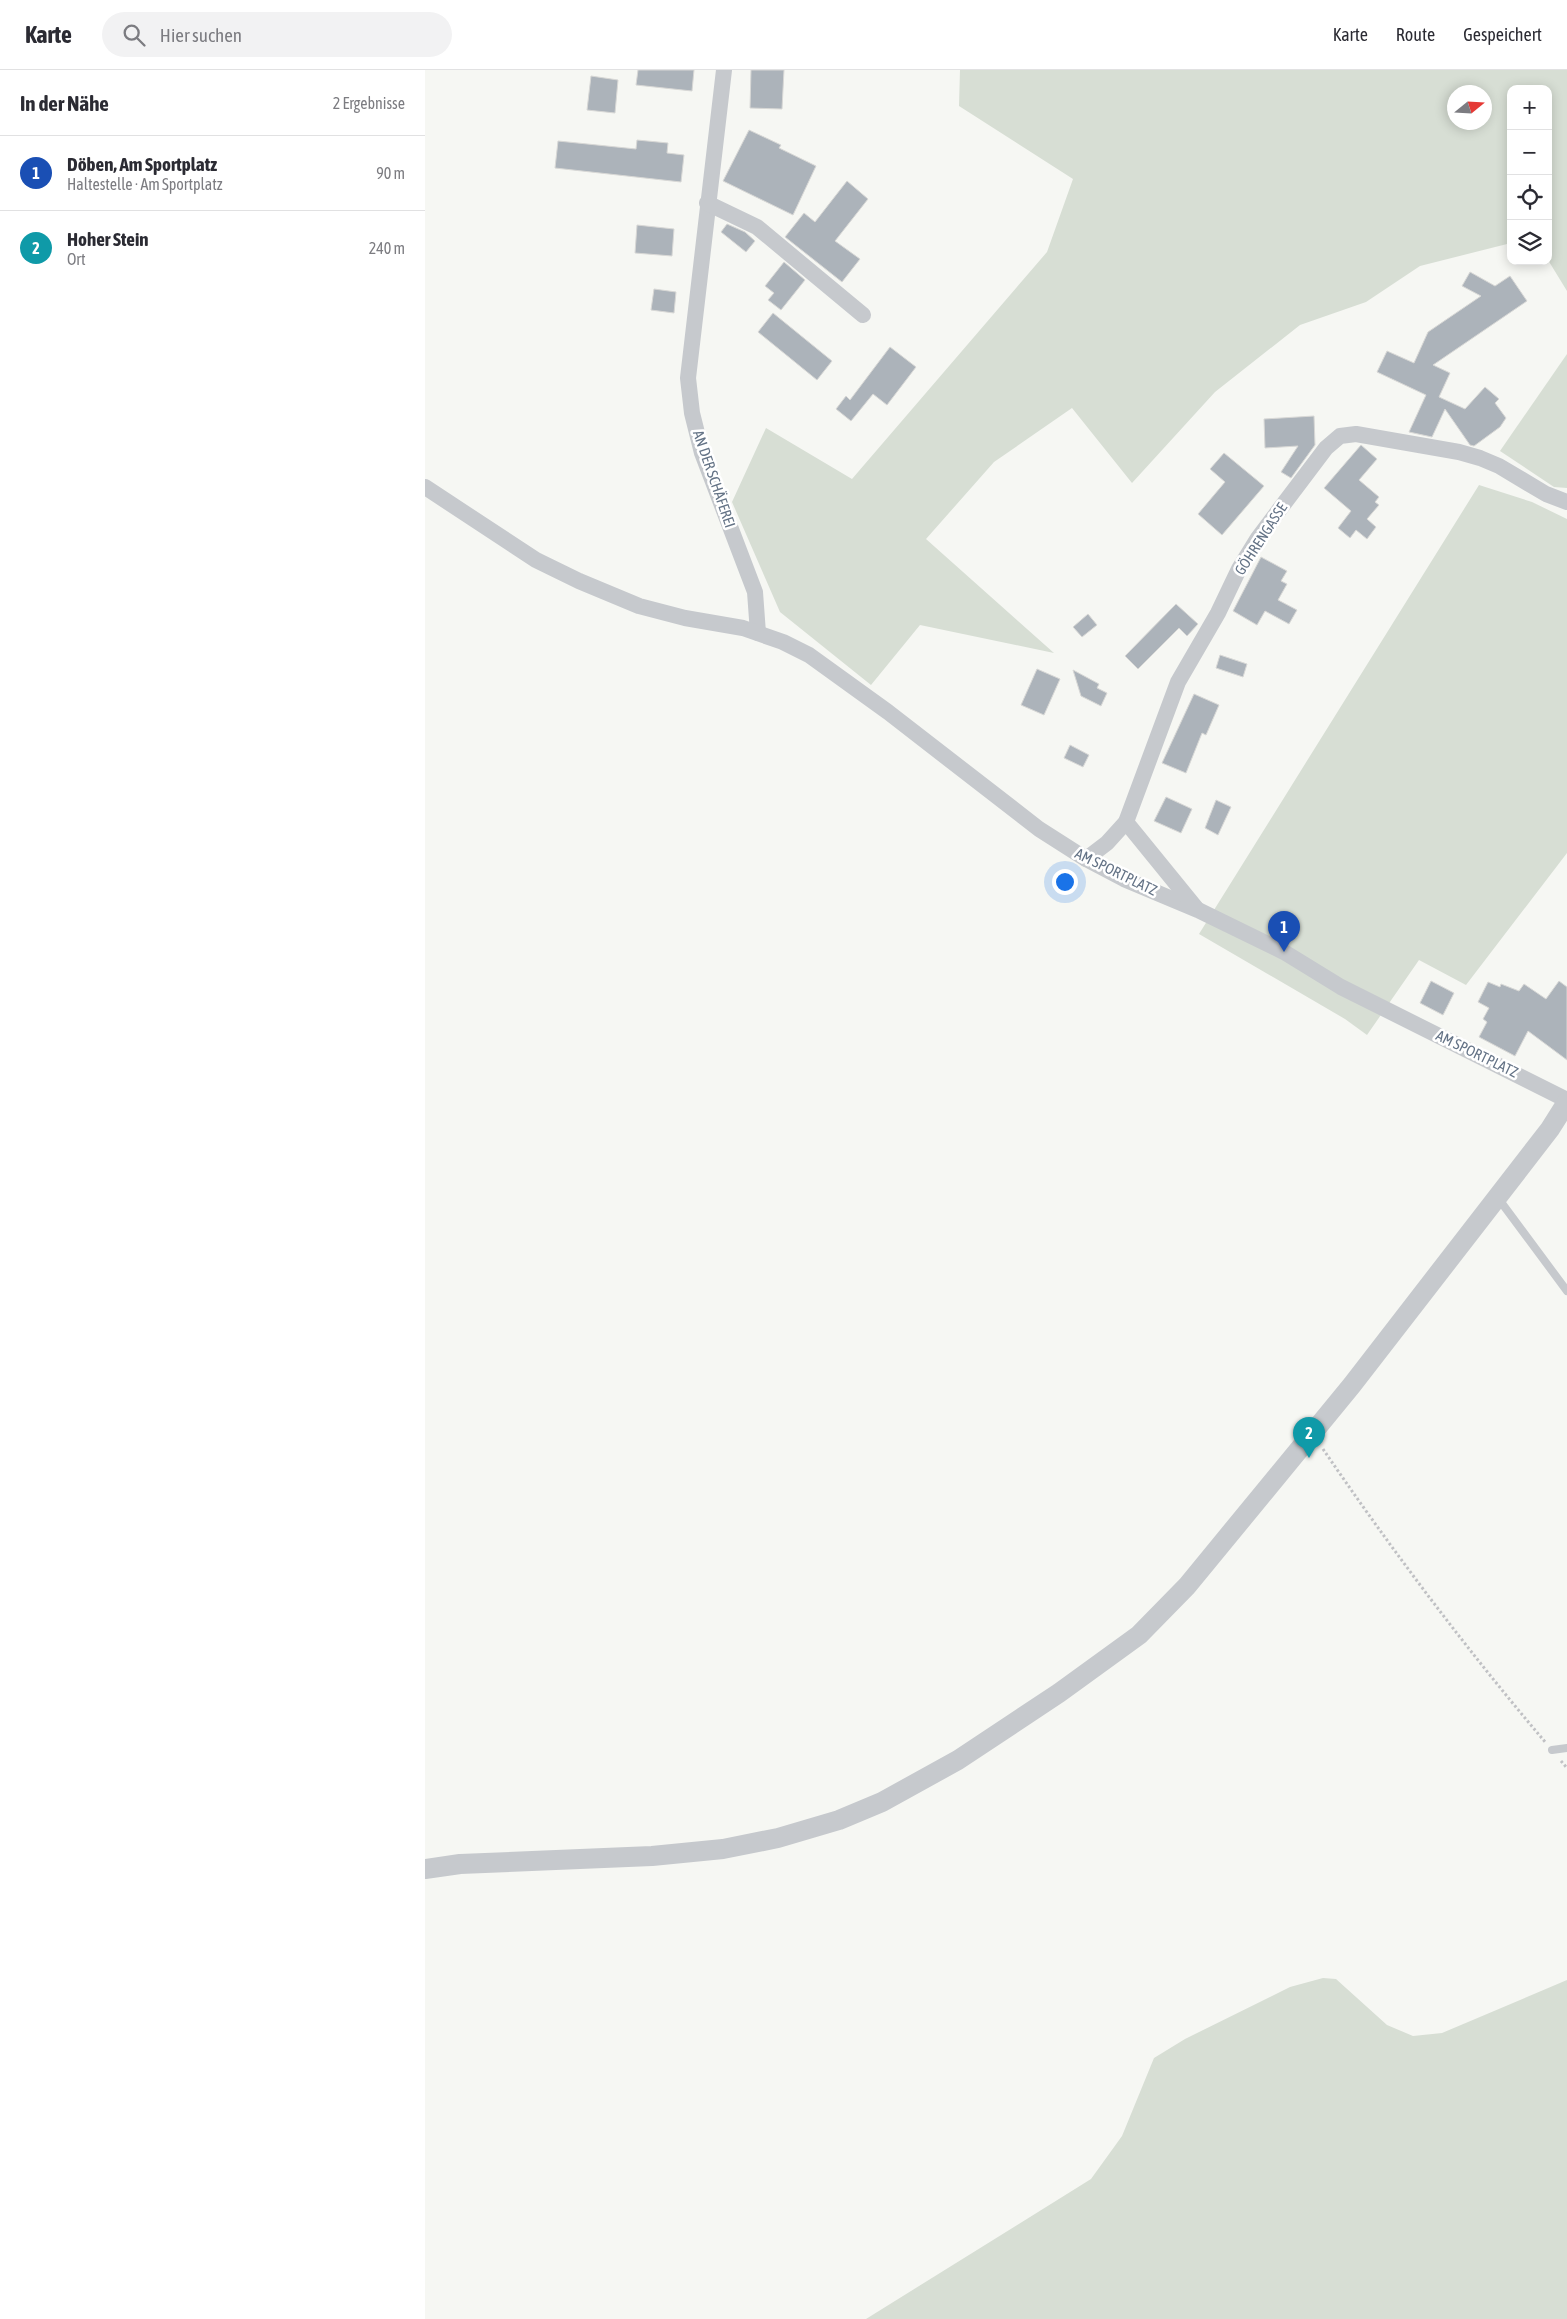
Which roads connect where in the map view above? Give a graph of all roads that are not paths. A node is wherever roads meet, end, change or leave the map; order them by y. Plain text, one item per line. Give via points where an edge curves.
1 (724, 70) edge
2 (707, 203) junction
3 (863, 314) dead end
4 (425, 487) edge
5 (1567, 502) edge
6 (758, 633) junction
7 (1126, 822) junction
8 (1085, 859) junction
9 (1198, 910) junction
10 (1567, 1101) edge
11 (1497, 1196) junction
12 (1567, 1291) edge
13 (1567, 1748) edge
14 (1552, 1750) road end
15 (425, 1869) edge

1 - 2 street, AN DER SCHÄFEREI
2 - 3 street via 757,227
2 - 6 street, AN DER SCHÄFEREI via 688,378 692,413 702,453 755,592
4 - 6 street, AM SPORTPLATZ via 499,537 579,581 639,606
5 - 7 street, GÖHRENGASSE via 1499,466 1459,452 1356,434 1341,436 1326,448 1258,538 1239,569 1178,682
6 - 8 street, AM SPORTPLATZ via 809,655 1039,830
7 - 8 street, GÖHRENGASSE via 1107,844
7 - 9 street
8 - 9 street, AM SPORTPLATZ
9 - 10 street, AM SPORTPLATZ via 1284,952 1341,987
10 - 11 street via 1550,1129
11 - 12 lane
11 - 15 street via 1352,1385 1187,1586 1139,1635 966,1755 882,1802 839,1820 778,1838 723,1849 652,1856 460,1864
13 - 14 lane

